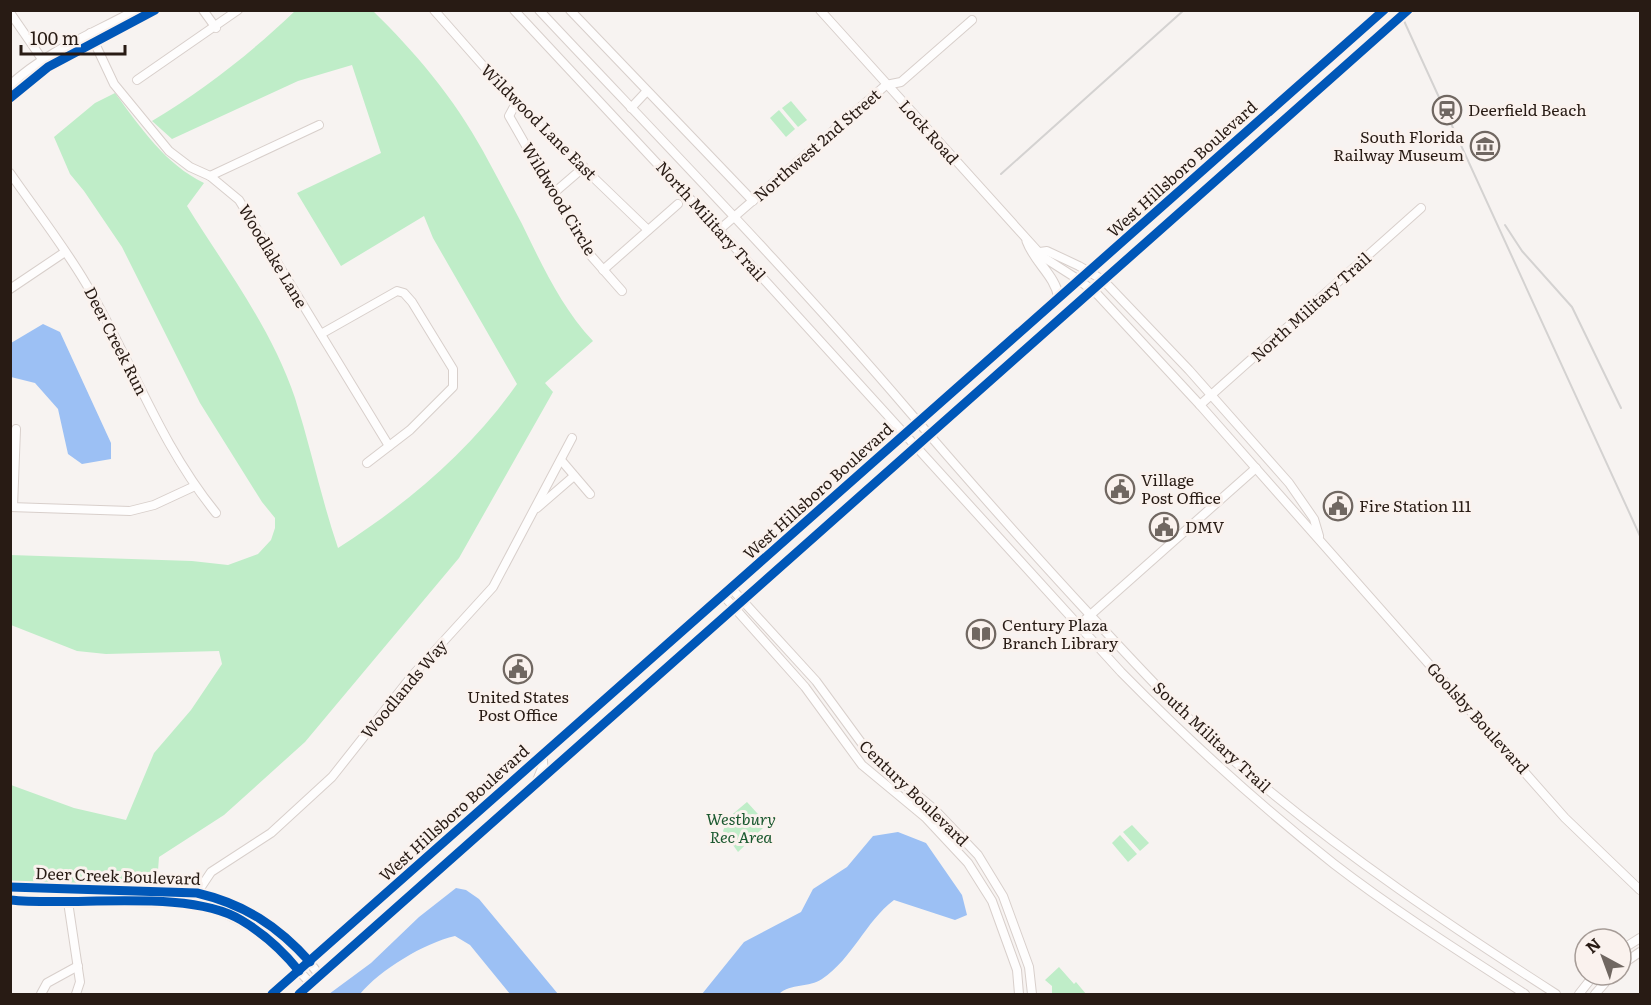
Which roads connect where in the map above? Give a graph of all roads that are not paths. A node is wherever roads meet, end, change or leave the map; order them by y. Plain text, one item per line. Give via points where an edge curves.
1 (136, 10) edge
2 (155, 10) edge
3 (203, 10) edge
4 (238, 10) edge
5 (434, 10) edge
6 (514, 10) edge
7 (539, 10) edge
8 (570, 10) edge
9 (820, 10) edge
10 (1384, 10) edge
11 (1408, 10) edge
12 (11, 14) edge
13 (972, 20) dead end
14 (216, 28) junction
15 (90, 33) junction
16 (94, 42) junction
17 (43, 59) junction
18 (1329, 59) junction
19 (48, 67) junction
20 (137, 80) dead end
21 (10, 85) edge
22 (886, 85) junction
23 (1318, 89) junction
24 (646, 92) junction
25 (10, 98) edge
26 (516, 103) junction
27 (631, 108) junction
28 (319, 125) dead end
29 (1219, 157) junction
30 (584, 167) junction
31 (10, 172) edge
32 (210, 176) junction
33 (1211, 184) junction
34 (555, 192) junction
35 (753, 201) junction
36 (678, 204) dead end
37 (1421, 208) dead end
38 (734, 218) junction
39 (648, 230) junction
40 (719, 230) junction
41 (1027, 241) junction
42 (65, 252) junction
43 (1040, 252) junction
44 (603, 270) junction
45 (1089, 271) junction
46 (1079, 280) junction
47 (1103, 280) junction
48 (10, 289) edge
49 (1093, 290) junction
50 (622, 291) dead end
51 (1059, 298) junction
52 (321, 334) junction
53 (1211, 395) junction
54 (1200, 405) junction
55 (918, 422) junction
56 (15, 429) dead end
57 (905, 434) junction
58 (930, 435) junction
59 (572, 438) dead end
60 (389, 446) junction
61 (916, 447) junction
62 (561, 460) junction
63 (367, 463) dead end
64 (1256, 468) junction
65 (574, 476) junction
66 (195, 486) junction
67 (590, 494) dead end
68 (12, 507) edge
69 (533, 512) junction
70 (216, 513) dead end
71 (1321, 540) junction
72 (731, 588) junction
73 (723, 596) junction
74 (743, 600) junction
75 (734, 608) junction
76 (1090, 615) junction
77 (1078, 626) junction
78 (557, 743) junction
79 (542, 756) junction
80 (557, 766) junction
81 (536, 785) junction
82 (10, 887) edge
83 (1641, 890) edge
84 (197, 893) junction
85 (10, 900) edge
86 (68, 902) junction
87 (195, 903) junction
88 (310, 962) junction
89 (78, 966) junction
90 (299, 971) junction
91 (320, 976) junction
92 (311, 984) junction
93 (41, 994) edge
94 (76, 994) edge
95 (272, 994) edge
96 (299, 994) edge
97 (1019, 994) edge
98 (1032, 994) edge
99 (1525, 994) edge
100 (1556, 994) edge

1 - 15 street
2 - 16 street
3 - 14 street
4 - 14 street
5 - 26 street, Wildwood Lane East
6 - 40 street, North Military Trail
7 - 27 street, North Military Trail
8 - 24 street
9 - 22 street, Lock Road
10 - 18 main road, West Hillsboro Boulevard
11 - 23 main road, West Hillsboro Boulevard
12 - 17 street
13 - 22 street, Northwest 2nd Street via 901,82
14 - 20 street
15 - 16 street, Woodlake Lane
15 - 17 street
16 - 19 street
16 - 32 street, Woodlake Lane via 114,84 169,151
17 - 19 street
17 - 21 street
18 - 23 main road via 1329,73
18 - 29 main road, West Hillsboro Boulevard
19 - 25 street
22 - 35 street, Northwest 2nd Street
22 - 41 street, Lock Road
23 - 33 main road, West Hillsboro Boulevard
24 - 27 street
24 - 35 street
26 - 30 street, Wildwood Lane East
26 - 34 street, Wildwood Circle via 509,116
27 - 38 street, North Military Trail
28 - 32 street
29 - 33 main road
29 - 45 main road, West Hillsboro Boulevard
30 - 34 street
30 - 39 street, Wildwood Lane East
31 - 42 street, Deer Creek Run
32 - 52 street, Woodlake Lane via 239,200
33 - 47 main road, West Hillsboro Boulevard
34 - 44 street, Wildwood Circle via 585,249
35 - 38 street, Northwest 2nd Street
36 - 39 street
37 - 53 street, North Military Trail
38 - 40 street, Northwest 2nd Street
38 - 55 street, North Military Trail
39 - 44 street
40 - 57 street, North Military Trail
41 - 43 street, Lock Road
41 - 51 main road via 1031,252 1053,278
42 - 48 street
42 - 66 street, Deer Creek Run via 86,283 160,430
43 - 45 street, Lock Road via 1047,251
43 - 46 street, Lock Road
44 - 50 street, Wildwood Circle
45 - 46 main road, West Hillsboro Boulevard
45 - 47 street, Lock Road
46 - 49 street
46 - 51 main road, West Hillsboro Boulevard
47 - 49 main road, West Hillsboro Boulevard
47 - 53 street, Goolsby Boulevard
49 - 54 street, Goolsby Boulevard
49 - 58 main road, West Hillsboro Boulevard
51 - 55 main road, West Hillsboro Boulevard
52 - 60 street, Woodlake Lane
52 - 60 street via 397,291 412,302 453,369 453,387
53 - 54 street, North Military Trail
53 - 71 street, Goolsby Boulevard via 1289,483 1314,519
54 - 64 street, Goolsby Boulevard
55 - 57 main road, West Hillsboro Boulevard
55 - 58 street, South Military Trail
56 - 68 street
57 - 61 street, South Military Trail
57 - 72 main road, West Hillsboro Boulevard
58 - 61 main road, West Hillsboro Boulevard
58 - 76 street, South Military Trail
59 - 62 street, Woodlands Way
60 - 63 street
61 - 74 main road, West Hillsboro Boulevard
61 - 77 street, South Military Trail
62 - 65 street
62 - 69 street, Woodlands Way
64 - 71 street, Goolsby Boulevard
64 - 76 street
65 - 67 street
65 - 69 street
66 - 68 street via 154,505 130,511
66 - 70 street, Deer Creek Run
69 - 84 street, Woodlands Way via 493,587 411,677 332,777 271,833 211,872
71 - 83 street, Goolsby Boulevard via 1565,818
72 - 73 main road, West Hillsboro Boulevard
72 - 74 street, Century Boulevard
73 - 75 street, Century Boulevard
73 - 78 main road, West Hillsboro Boulevard
74 - 75 main road, West Hillsboro Boulevard
74 - 98 street, Century Boulevard via 816,681 871,756 934,809 978,855 1003,896 1029,967
75 - 80 main road, West Hillsboro Boulevard
75 - 97 street, Century Boulevard via 805,687 862,765 926,818 968,863 992,901 1017,970
76 - 77 street
76 - 100 street, South Military Trail via 1247,772 1391,885
77 - 99 street, South Military Trail via 1179,731 1237,784 1371,891
78 - 79 main road, West Hillsboro Boulevard
78 - 80 main road
79 - 81 main road via 543,767
79 - 88 main road, West Hillsboro Boulevard
80 - 81 main road, West Hillsboro Boulevard
81 - 91 main road, West Hillsboro Boulevard
82 - 84 street, Deer Creek Boulevard
84 - 87 street, Woodlands Way
84 - 88 street, Deer Creek Boulevard via 253,912 283,934
85 - 86 street, Deer Creek Boulevard
86 - 87 street, Deer Creek Boulevard
86 - 89 street
87 - 90 street, Deer Creek Boulevard via 241,919 275,945
88 - 90 main road, West Hillsboro Boulevard
88 - 91 street, Deer Creek Boulevard
89 - 93 street via 47,983
89 - 94 street via 80,982
90 - 92 street, Deer Creek Boulevard
90 - 95 main road, West Hillsboro Boulevard
91 - 92 main road, West Hillsboro Boulevard
92 - 96 main road, West Hillsboro Boulevard

